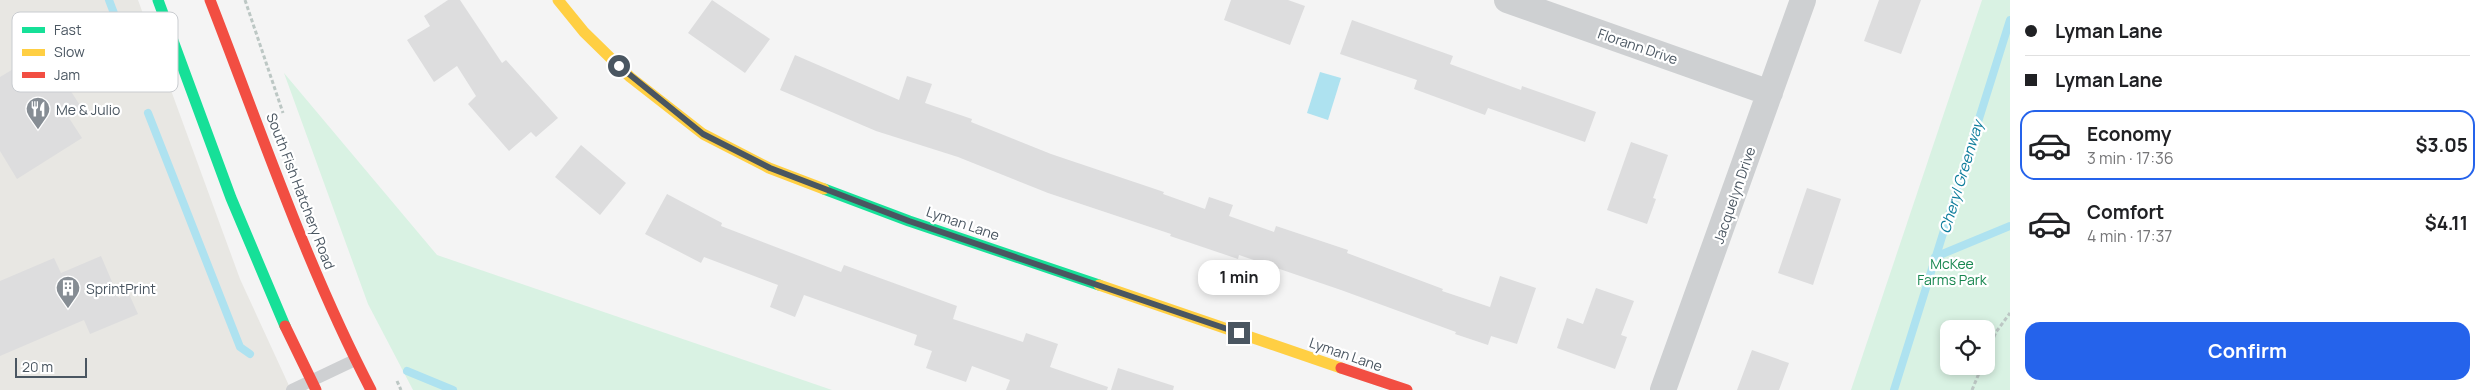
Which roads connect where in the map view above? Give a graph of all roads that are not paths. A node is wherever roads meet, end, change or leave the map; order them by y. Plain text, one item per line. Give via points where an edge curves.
1 (158, 0) edge
2 (210, 0) edge
3 (558, 0) edge
4 (1507, 0) edge
5 (1803, 0) edge
6 (162, 12) edge
7 (178, 54) edge
8 (1770, 92) junction
9 (355, 360) junction
10 (314, 386) edge
11 (292, 390) edge
12 (371, 390) edge
13 (1407, 390) edge
14 (1663, 390) edge

1 - 6 street
2 - 9 street, South Fish Hatchery Road via 311,260
3 - 13 street, Lyman Lane via 584,32 630,77 703,134 770,168 909,221
4 - 8 street, Florann Drive
5 - 8 street, Jacquelyn Drive
7 - 10 street via 254,258
8 - 14 street, Jacquelyn Drive
9 - 10 lane
9 - 12 street, South Fish Hatchery Road
10 - 11 lane

